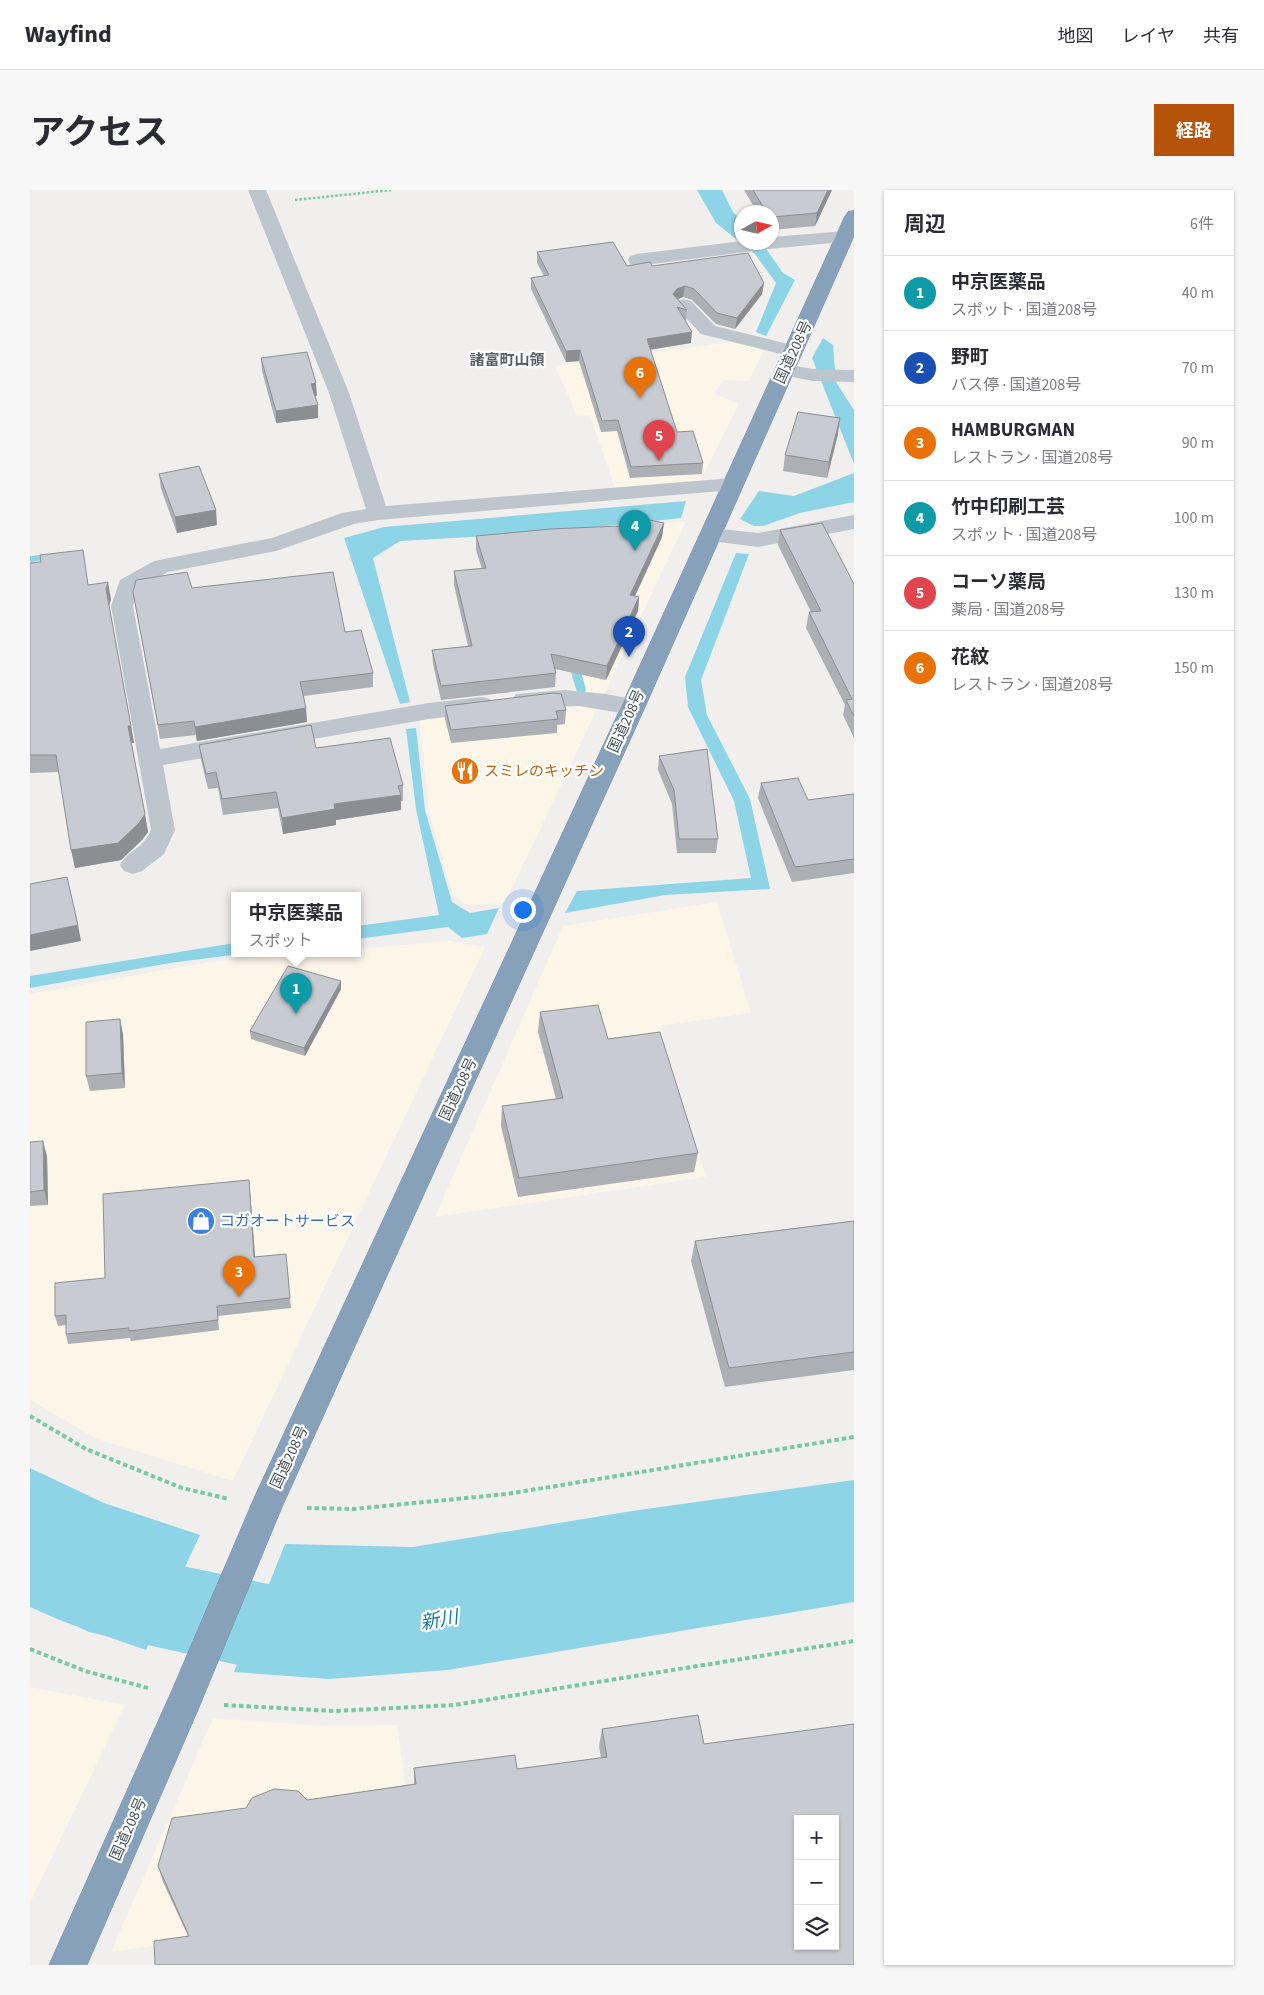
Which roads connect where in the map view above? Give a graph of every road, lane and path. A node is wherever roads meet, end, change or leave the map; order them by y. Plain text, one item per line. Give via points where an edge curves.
1 (391, 190) edge
2 (259, 197) edge
3 (849, 226) edge
4 (779, 241) edge
5 (734, 248) edge
6 (637, 260) dead end
7 (684, 305) edge
8 (789, 361) junction
9 (848, 377) edge
10 (733, 484) junction
11 (378, 513) junction
12 (854, 522) edge
13 (711, 535) junction
14 (633, 707) junction
15 (150, 759) junction
16 (133, 865) dead end
17 (30, 1416) edge
18 (854, 1437) edge
19 (266, 1506) junction
20 (854, 1641) edge
21 (30, 1649) edge
22 (185, 1700) junction
23 (68, 1965) edge

1 - 2 path
2 - 11 street via 339,394
3 - 4 street
3 - 8 highway, 国道208号
5 - 6 street
7 - 8 street via 708,330
8 - 9 street via 813,375
8 - 10 highway, 国道208号
10 - 11 street
10 - 13 highway, 国道208号
11 - 15 street via 350,518 276,544 162,566 128,585 122,606
12 - 13 street via 758,540
13 - 14 highway, 国道208号
14 - 15 street via 606,700 552,697 429,711
14 - 19 highway, 国道208号
15 - 16 street via 163,830 155,848
17 - 19 path via 86,1449 182,1488
18 - 19 path via 507,1494 352,1509
19 - 22 highway, 国道208号
20 - 22 path via 454,1705 334,1711 235,1707
21 - 22 path via 85,1671
22 - 23 highway, 国道208号

